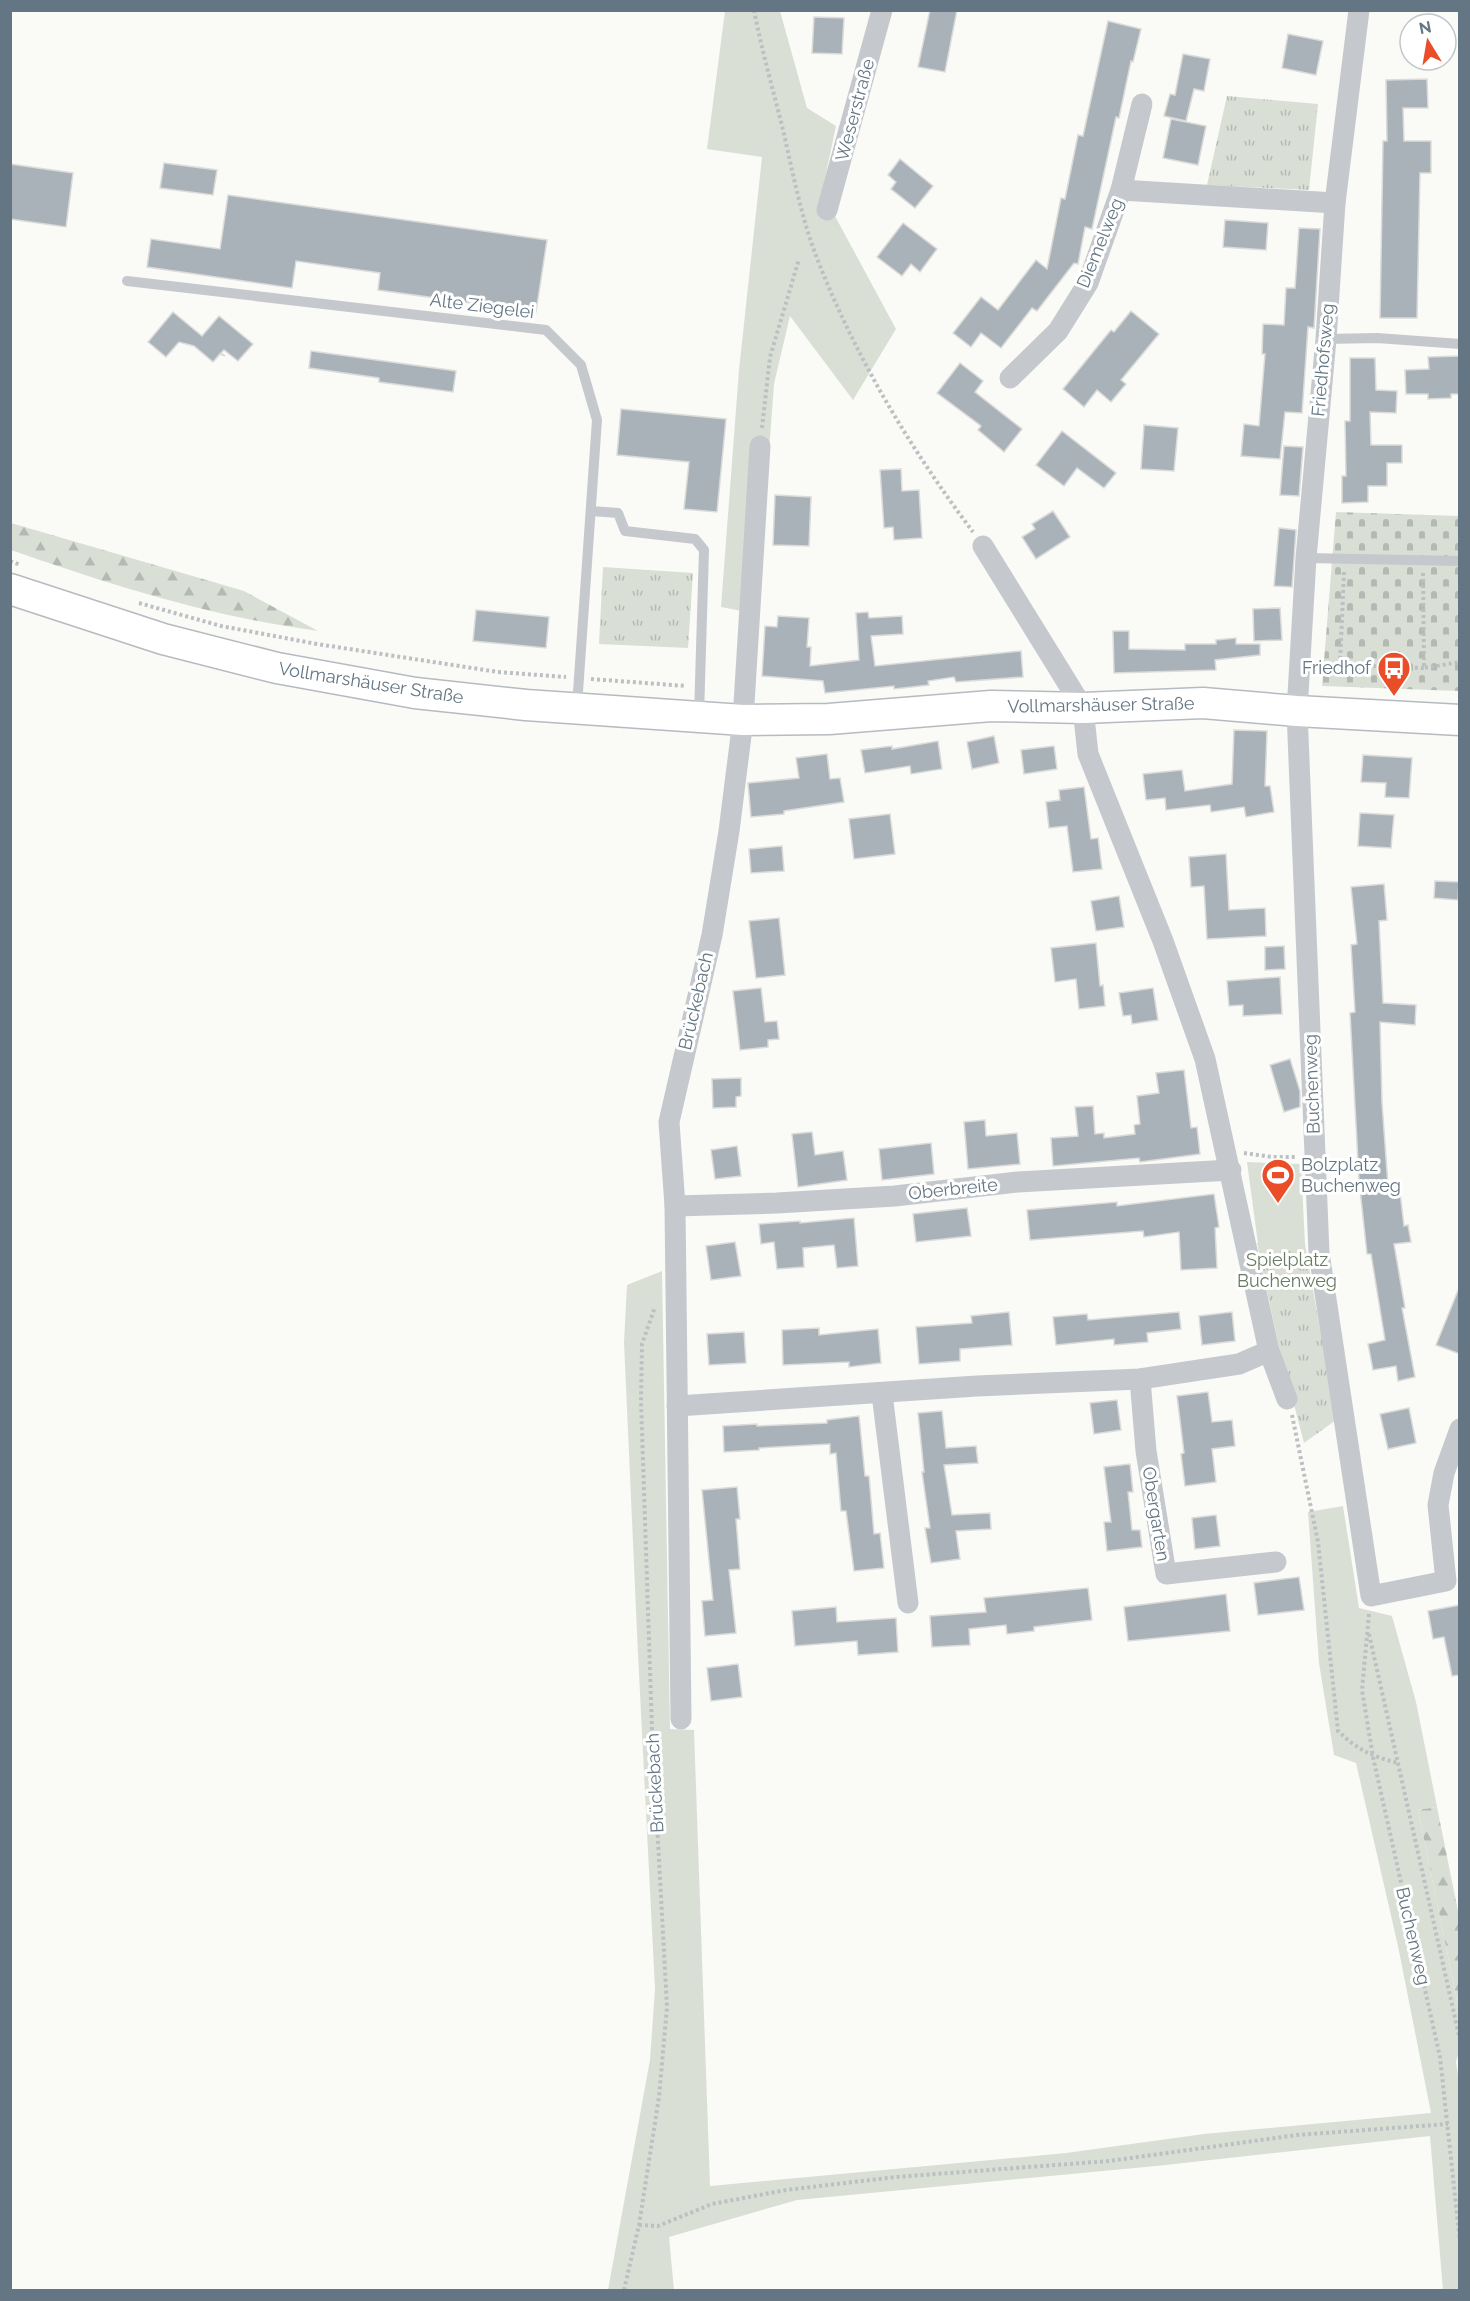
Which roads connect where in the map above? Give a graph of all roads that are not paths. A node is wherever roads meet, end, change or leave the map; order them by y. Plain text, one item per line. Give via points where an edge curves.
1 (882, 10) edge
2 (1359, 10) edge
3 (1142, 104) dead end
4 (1122, 190) junction
5 (1335, 203) junction
6 (827, 210) dead end
7 (127, 281) dead end
8 (1326, 339) junction
9 (1460, 344) edge
10 (1010, 378) dead end
11 (760, 446) road end
12 (591, 511) junction
13 (983, 546) road end
14 (1306, 558) junction
15 (1460, 561) edge
16 (17, 577) edge
17 (700, 706) junction
18 (1083, 708) junction
19 (577, 710) junction
20 (1297, 711) junction
21 (743, 720) junction
22 (1460, 720) edge
23 (1229, 1161) junction
24 (675, 1206) junction
25 (1269, 1351) junction
26 (1140, 1379) junction
27 (882, 1394) junction
28 (1287, 1399) road end
29 (677, 1407) junction
30 (1460, 1430) edge
31 (1276, 1562) dead end
32 (1453, 1580) edge
33 (908, 1604) dead end
34 (681, 1719) dead end

1 - 6 street, Weserstraße
2 - 5 street, Friedhofsweg
3 - 4 street, Diemelweg
4 - 5 street, Diemelweg
4 - 10 street, Diemelweg via 1088,283 1058,330
5 - 8 street, Friedhofsweg
7 - 12 lane, Alte Ziegelei via 546,330 581,365 597,420
8 - 9 lane
8 - 14 street, Friedhofsweg
11 - 21 street
12 - 17 lane via 618,513 625,531 695,539 704,550
12 - 19 lane, Alte Ziegelei
13 - 18 street
14 - 15 lane
14 - 20 street, Friedhofsweg
16 - 19 main road, Vollmarshäuser Straße via 163,639 277,668 415,693
17 - 19 main road, Vollmarshäuser Straße
17 - 21 main road, Vollmarshäuser Straße
18 - 20 main road, Vollmarshäuser Straße via 1203,703
18 - 21 main road, Vollmarshäuser Straße via 991,706 829,719
18 - 23 street via 1088,754 1163,941 1205,1059
20 - 22 main road, Vollmarshäuser Straße
20 - 32 street, Buchenweg via 1319,1253 1371,1596
21 - 24 street, Brückebach via 712,935 669,1122
23 - 24 street, Oberbreite via 895,1196
23 - 25 street
24 - 29 street, Brückebach
25 - 26 street via 1239,1364
25 - 28 street
26 - 27 street
26 - 31 street, Obergarten via 1146,1451 1166,1574
27 - 29 street
27 - 33 street
29 - 34 street, Brückebach
30 - 32 street via 1444,1473 1438,1505

